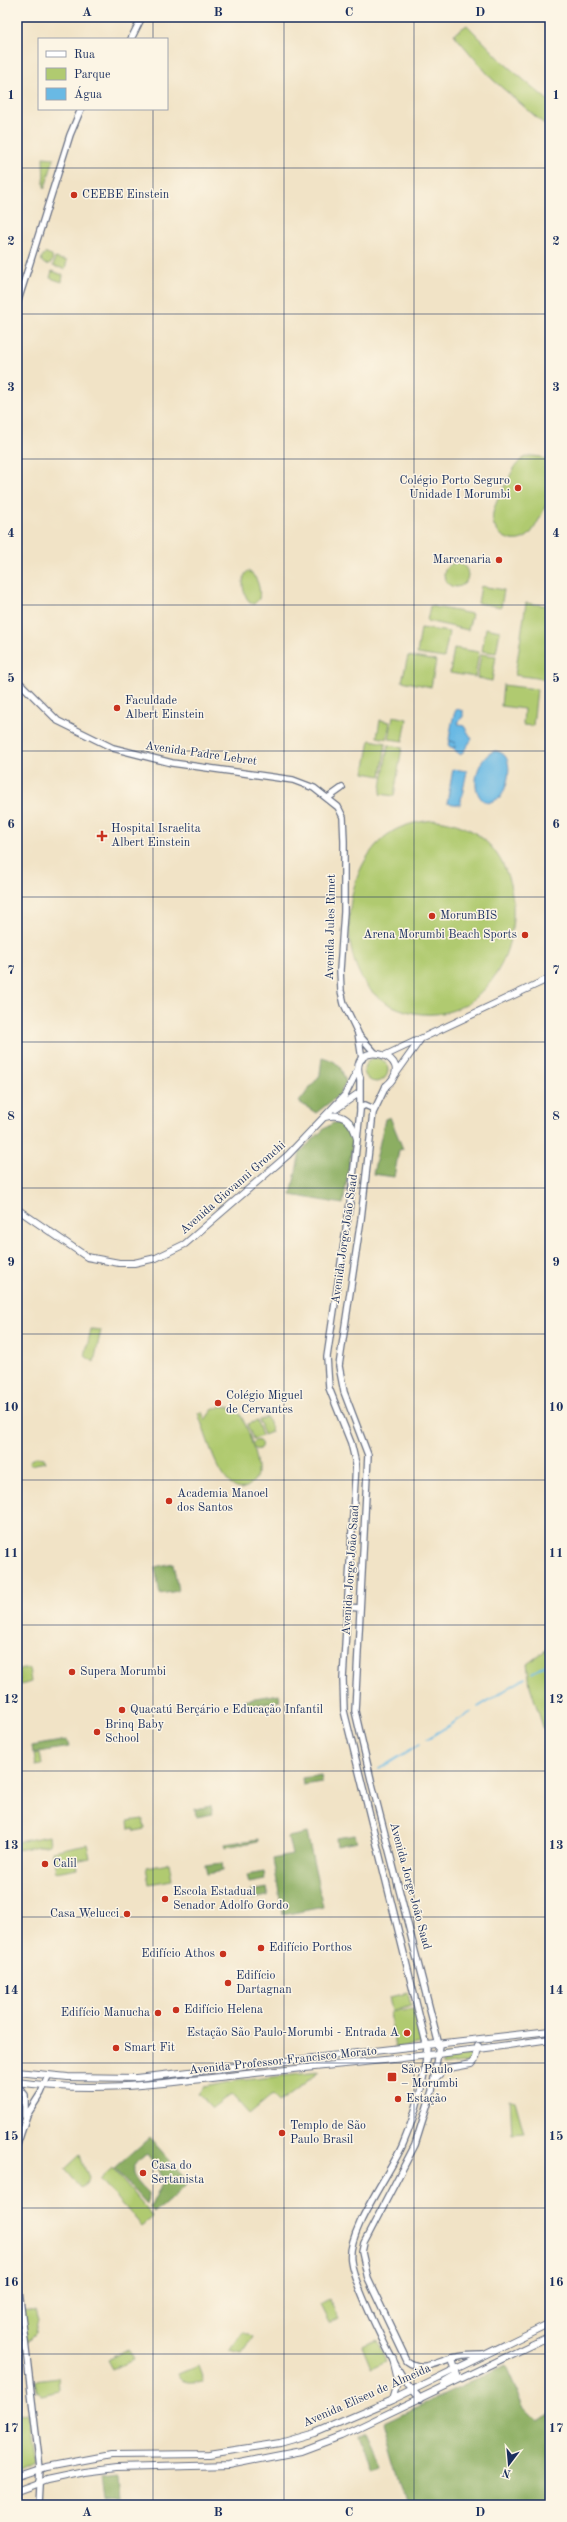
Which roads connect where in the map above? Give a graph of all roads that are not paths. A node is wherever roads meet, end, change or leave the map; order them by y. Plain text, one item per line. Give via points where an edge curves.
1 (142, 17) edge
2 (132, 38) edge
3 (81, 110) edge
4 (17, 304) edge
5 (17, 680) edge
6 (342, 788) dead end
7 (328, 798) junction
8 (343, 817) joint
9 (550, 978) edge
10 (358, 1033) junction
11 (422, 1037) junction
12 (375, 1052) junction
13 (386, 1055) junction
14 (362, 1059) junction
15 (358, 1069) junction
16 (360, 1078) joint
17 (393, 1078) junction
18 (386, 1086) joint
19 (359, 1093) junction
20 (360, 1108) junction
21 (374, 1109) junction
22 (325, 1117) junction
23 (357, 1139) junction
24 (351, 1196) junction
25 (363, 1200) junction
26 (17, 1209) edge
27 (348, 1607) junction
28 (360, 1608) junction
29 (385, 1834) junction
30 (374, 1837) junction
31 (388, 1844) junction
32 (377, 1846) junction
33 (550, 2031) edge
34 (550, 2039) edge
35 (478, 2041) junction
36 (439, 2045) junction
37 (427, 2047) junction
38 (478, 2049) junction
39 (438, 2055) junction
40 (426, 2056) junction
41 (17, 2072) edge
42 (48, 2076) junction
43 (434, 2080) junction
44 (17, 2084) edge
45 (45, 2086) junction
46 (412, 2120) junction
47 (25, 2121) junction
48 (423, 2123) junction
49 (17, 2145) edge
50 (17, 2274) edge
51 (550, 2323) edge
52 (550, 2336) edge
53 (483, 2355) junction
54 (452, 2358) junction
55 (394, 2360) junction
56 (456, 2368) junction
57 (441, 2388) junction
58 (413, 2389) junction
59 (420, 2399) junction
60 (392, 2400) junction
61 (40, 2468) junction
62 (17, 2477) edge
63 (40, 2482) junction
64 (17, 2491) edge
65 (38, 2505) edge

1 - 2 main road
3 - 4 main road via 70,135
5 - 7 main road, Avenida Padre Lebret via 58,721 113,748 172,763 293,780 314,788
6 - 7 main road
7 - 8 main road, Avenida Padre Lebret via 338,807
8 - 10 main road, Avenida Jules Rimet via 344,912 340,970 344,1004
9 - 11 main road
10 - 12 main road, Avenida Jules Rimet
10 - 14 main road, Avenida Jules Rimet
11 - 13 main road
11 - 17 main road
12 - 13 main road
12 - 14 main road
13 - 17 main road via 393,1064
14 - 15 main road, Avenida Giovanni Gronchi
15 - 16 main road
15 - 22 main road, Avenida Giovanni Gronchi via 345,1095
16 - 19 main road, Avenida Jorge João Saad
17 - 18 main road
18 - 21 main road, Avenida Jorge João Saad
19 - 20 main road, Avenida Jorge João Saad
19 - 22 main road, Avenida Giovanni Gronchi
20 - 21 main road via 365,1105
20 - 23 main road, Avenida Jorge João Saad
21 - 25 main road, Avenida Jorge João Saad
22 - 23 main road via 339,1115 348,1120
22 - 26 main road, Avenida Giovanni Gronchi via 288,1155 217,1218 185,1244 156,1258 134,1263 119,1263 87,1257
23 - 24 main road, Avenida Jorge João Saad
24 - 25 main road via 354,1202
24 - 27 main road, Avenida Jorge João Saad via 327,1357 329,1388 351,1443 356,1464
25 - 28 main road, Avenida Jorge João Saad via 339,1366 344,1392 368,1455
27 - 28 main road
27 - 30 main road, Avenida Jorge João Saad via 343,1679 344,1711
28 - 29 main road, Avenida Jorge João Saad via 355,1711
29 - 30 main road via 382,1837
29 - 31 main road, Avenida Jorge João Saad
30 - 32 main road, Avenida Jorge João Saad
31 - 32 main road via 381,1842
31 - 36 main road, Avenida Jorge João Saad
32 - 37 main road, Avenida Jorge João Saad
33 - 35 main road, Avenida Professor Francisco Morato
34 - 38 main road, Avenida Professor Francisco Morato
35 - 36 main road, Avenida Professor Francisco Morato
35 - 38 main road
36 - 37 main road, Avenida Professor Francisco Morato
36 - 39 main road, Avenida Jorge João Saad
37 - 40 main road
37 - 42 main road, Avenida Professor Francisco Morato via 137,2078
38 - 39 main road, Avenida Professor Francisco Morato
38 - 43 main road via 471,2064 444,2069
39 - 40 main road, Avenida Professor Francisco Morato
39 - 43 main road, Avenida Jorge João Saad
40 - 45 main road, Avenida Professor Francisco Morato via 150,2086
40 - 46 main road
41 - 42 main road, Avenida Professor Francisco Morato
42 - 45 main road
43 - 48 main road, Avenida Jorge João Saad
44 - 45 main road, Avenida Professor Francisco Morato
44 - 47 main road via 25,2095
45 - 47 main road
46 - 48 main road
46 - 55 main road via 394,2162 356,2234 350,2255 356,2280
47 - 49 main road
48 - 54 main road, Avenida Jorge João Saad via 400,2177 364,2243 362,2258 368,2279 407,2361 428,2366
50 - 61 main road
51 - 53 main road, Avenida Eliseu de Almeida
52 - 57 main road, Avenida Eliseu de Almeida
53 - 54 main road
53 - 56 main road, Avenida Eliseu de Almeida
54 - 56 main road
55 - 58 main road
55 - 60 main road via 398,2380
56 - 57 main road via 457,2375 442,2384
56 - 58 main road, Avenida Eliseu de Almeida
57 - 59 main road, Avenida Eliseu de Almeida
58 - 59 main road
58 - 60 main road, Avenida Eliseu de Almeida
59 - 63 main road, Avenida Eliseu de Almeida via 334,2439 283,2456 207,2466 117,2468
60 - 61 main road, Avenida Eliseu de Almeida via 315,2433 260,2448 209,2454 111,2455
61 - 62 main road, Avenida Eliseu de Almeida
61 - 63 main road
63 - 64 main road, Avenida Eliseu de Almeida
63 - 65 main road

